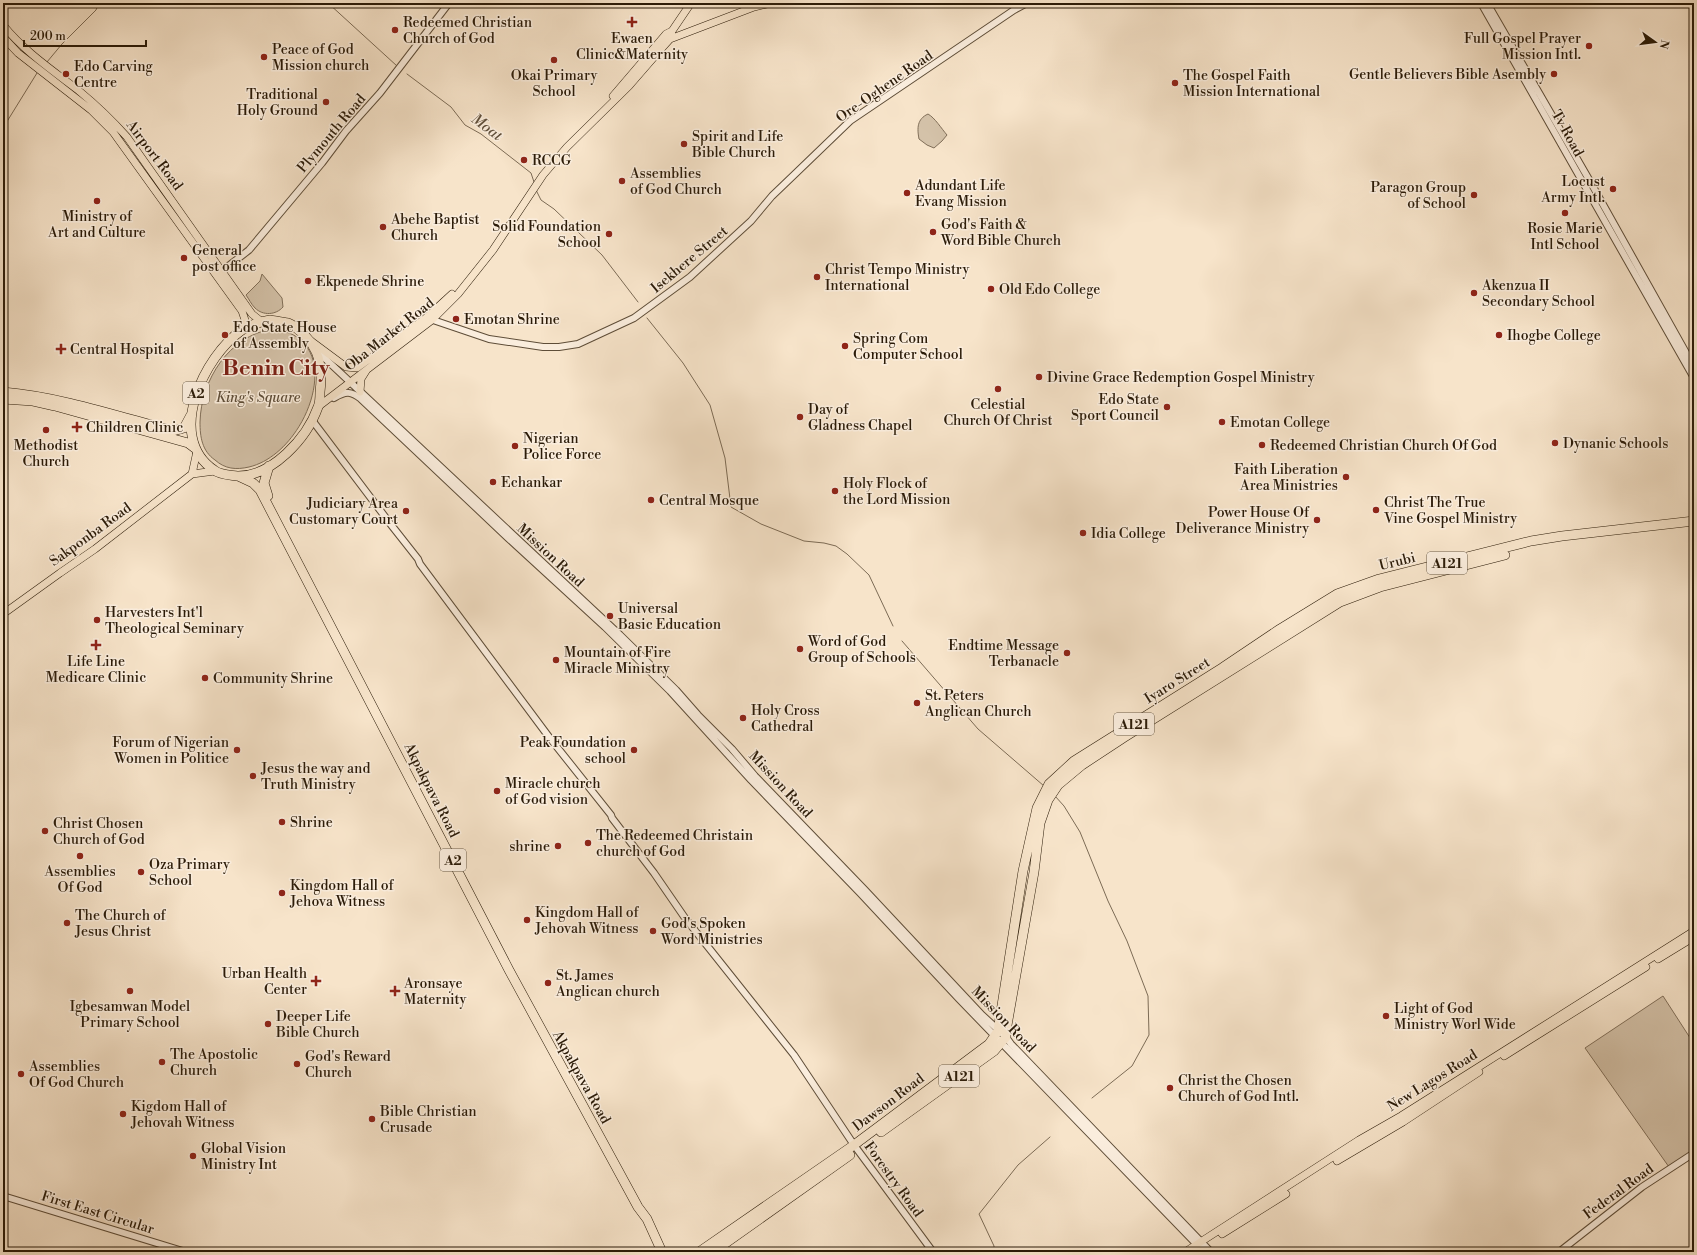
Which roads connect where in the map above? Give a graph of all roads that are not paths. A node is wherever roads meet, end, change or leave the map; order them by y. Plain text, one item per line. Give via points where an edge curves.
1 (449, 3) edge
2 (691, 3) edge
3 (770, 3) edge
4 (1027, 3) edge
5 (1481, 3) edge
6 (1487, 3) edge
7 (680, 18) junction
8 (3, 26) edge
9 (691, 32) junction
10 (671, 35) junction
11 (3, 37) edge
12 (1603, 204) junction
13 (1598, 208) junction
14 (751, 221) joint
15 (222, 271) junction
16 (430, 319) junction
17 (262, 322) junction
18 (244, 330) junction
19 (310, 340) junction
20 (316, 350) junction
21 (1694, 367) edge
22 (368, 368) junction
23 (1694, 378) edge
24 (350, 382) junction
25 (3, 392) edge
26 (360, 392) junction
27 (3, 399) edge
28 (321, 404) junction
29 (192, 414) junction
30 (312, 420) junction
31 (196, 450) junction
32 (268, 466) junction
33 (215, 471) junction
34 (192, 474) junction
35 (238, 476) junction
36 (1694, 521) edge
37 (1694, 527) edge
38 (3, 614) edge
39 (1224, 670) junction
40 (1694, 931) edge
41 (1694, 937) edge
42 (1000, 1036) junction
43 (856, 1147) junction
44 (1694, 1153) edge
45 (3, 1196) edge
46 (1202, 1246) edge
47 (186, 1252) edge
48 (662, 1252) edge
49 (667, 1252) edge
50 (699, 1252) edge
51 (713, 1252) edge
52 (933, 1252) edge
53 (1185, 1252) edge
54 (1193, 1252) edge
55 (1211, 1252) edge
56 (1559, 1252) edge

1 - 15 street, Plymouth Road via 380,93 249,250
2 - 7 main road
3 - 9 main road
4 - 14 street, Ore-Oghene Road via 850,121 772,196
5 - 13 street, Tv Road
6 - 12 street, Tv Road
7 - 9 main road via 684,28
7 - 10 main road
8 - 15 main road, Airport Road via 22,47 80,92 127,137
9 - 10 main road
10 - 16 main road, Oba Market Road via 666,34 611,98 543,168 476,267
11 - 18 main road, Airport Road via 18,53 91,110 114,132 242,311 245,320
12 - 13 street
12 - 21 street, Tv Road
13 - 23 street, Tv Road
14 - 16 street, Isekhere Street via 676,288 634,318 578,344 543,347 489,339
15 - 17 main road, Airport Road via 252,314
16 - 19 main road, Oba Market Road via 357,368 346,367
16 - 22 main road, Oba Market Road
17 - 18 highway, A2
17 - 19 highway, A2 via 270,320 289,323
18 - 29 highway, A2 via 211,361 195,394
19 - 20 highway, A2
20 - 24 street, Mission Road
20 - 28 highway, A2 via 322,378
22 - 24 main road, Oba Market Road
22 - 26 main road via 362,379
24 - 26 street, Mission Road
24 - 28 main road, Oba Market Road
25 - 29 highway, A2 via 55,399 173,431 184,428
26 - 42 street, Mission Road via 676,690
27 - 31 highway, A2 via 33,401 55,406 188,443
28 - 30 highway, A2
28 - 42 street, Mission Road via 345,392 350,392 361,399 670,691 752,780
29 - 31 highway, A2
30 - 32 highway, A2 via 297,444 280,460
30 - 43 street, Forestry Road via 549,737 611,815 685,918 794,1055
31 - 33 highway, A2
31 - 34 main road
32 - 35 highway, A2 via 255,473
32 - 49 highway, Akpakpava Road / A2 via 264,483 266,493 532,1002
33 - 34 main road
33 - 35 highway, A2
34 - 38 main road, Sakponba Road via 95,549
35 - 48 highway, Akpakpava Road / A2 via 253,483 260,490 513,977 638,1207 647,1219
36 - 39 highway, Urubi / A121 via 1531,541 1379,580 1337,594 1280,629
37 - 39 highway, Urubi / A121 via 1564,540 1380,587 1340,602
39 - 42 highway, Iyaro Street / A121 via 1074,761 1037,808 1025,863
40 - 46 main road, New Lagos Road via 1243,1214
41 - 46 main road, New Lagos Road
42 - 43 highway, Dawson Road / A121 via 903,1108
42 - 46 street, Mission Road
43 - 50 highway, Dawson Road / A121
43 - 51 highway, Dawson Road / A121
43 - 52 street, Forestry Road
44 - 56 street, Federal Road via 1642,1187
45 - 47 street, First East Circular
46 - 53 main road, New Lagos Road
46 - 54 main road, New Lagos Road
46 - 55 street, Mission Road

